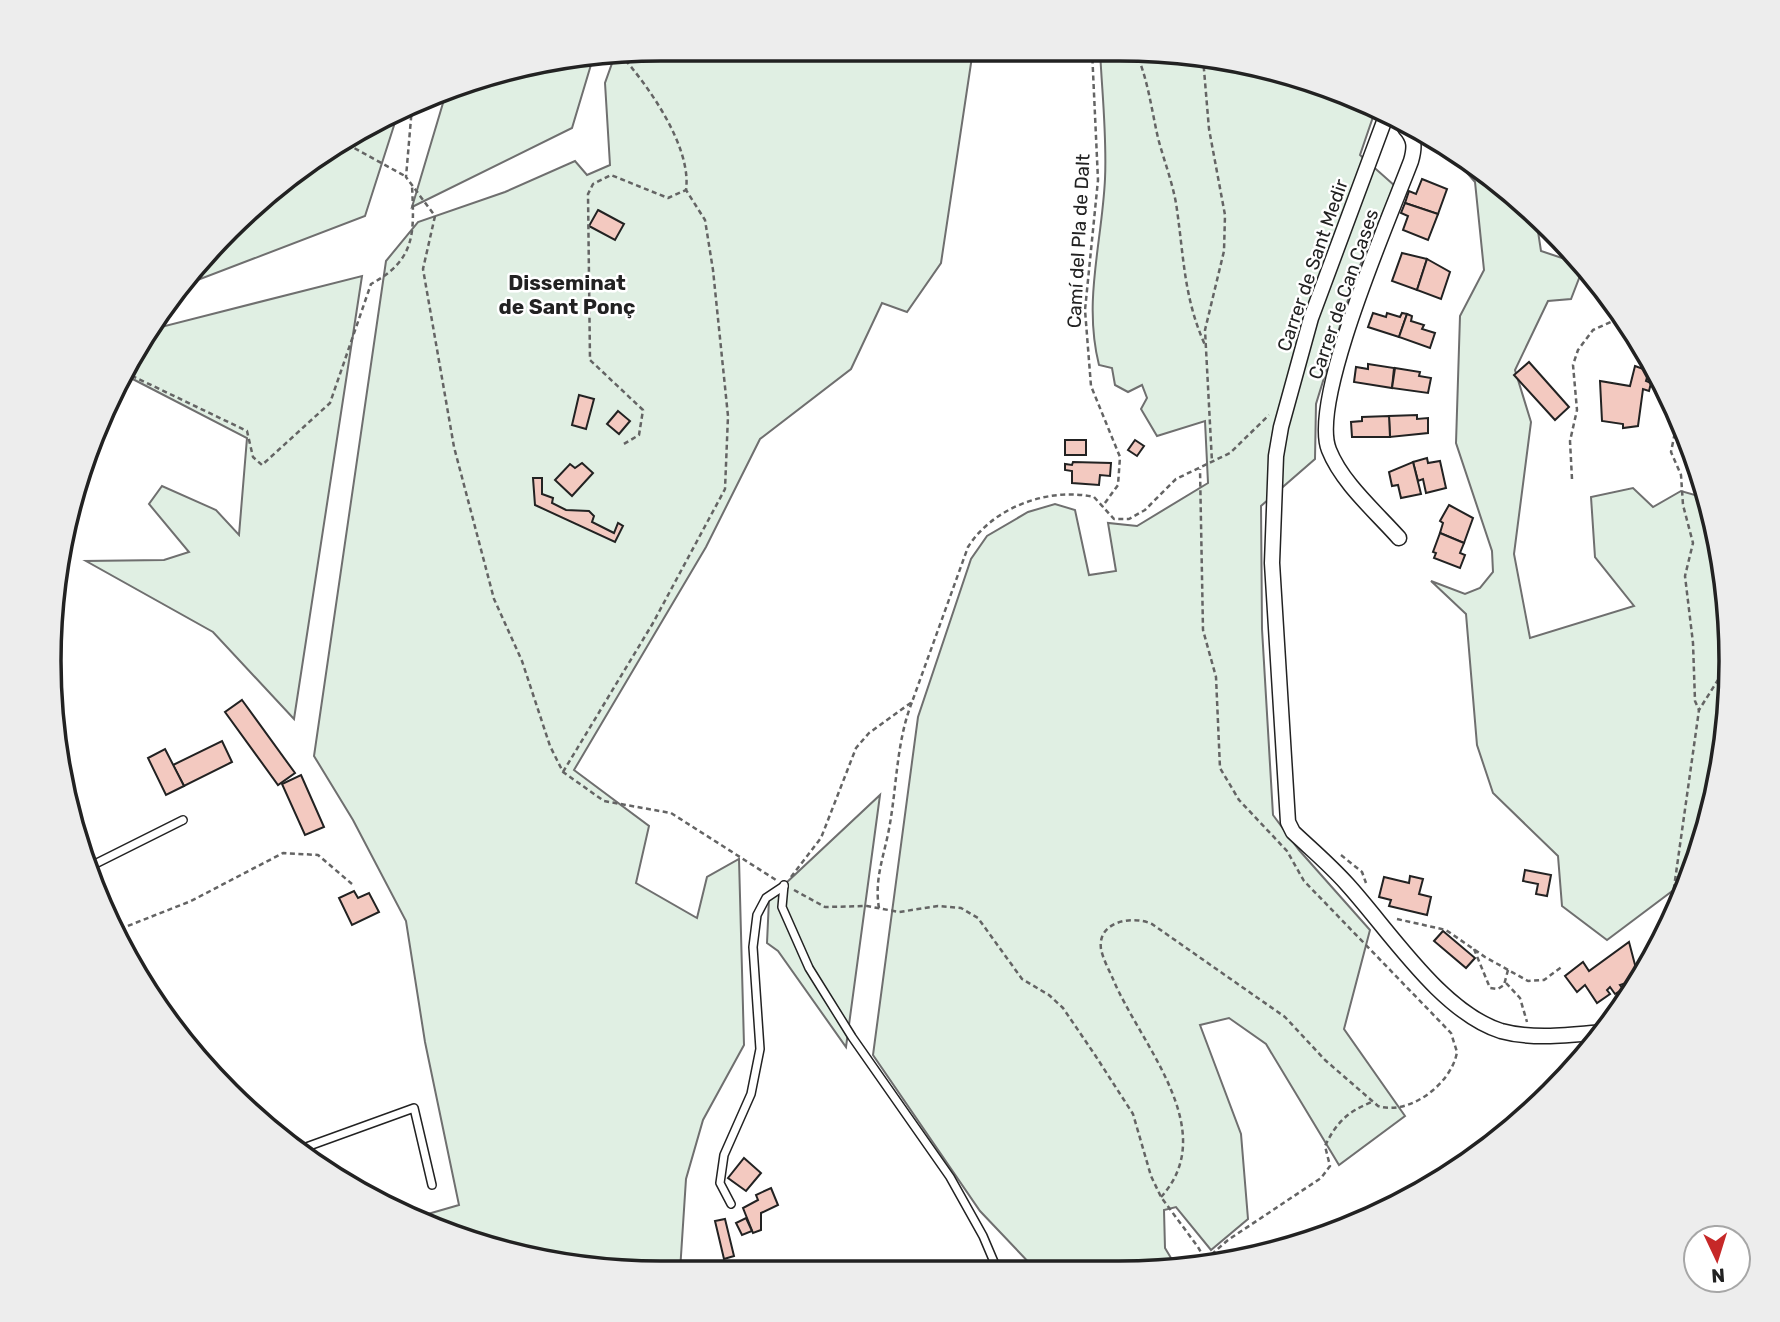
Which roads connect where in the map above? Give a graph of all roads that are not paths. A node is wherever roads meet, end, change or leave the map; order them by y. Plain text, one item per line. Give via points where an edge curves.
1 (1383, 123) edge
2 (1412, 138) edge
3 (1399, 538) dead end
4 (183, 820) dead end
5 (96, 863) edge
6 (1590, 1032) edge
7 (309, 1146) edge
8 (432, 1185) dead end
9 (731, 1204) dead end
10 (994, 1261) edge

1 - 6 street, Carrer de Sant Medir via 1311,318 1281,427 1275,469 1272,563 1288,824 1461,1009 1494,1028 1529,1035
2 - 3 street, Carrer de Can Cases via 1413,154 1335,371 1324,432 1339,468
4 - 5 lane
7 - 8 lane via 414,1108
9 - 10 lane via 720,1182 724,1155 751,1094 760,1049 753,947 757,915 766,898 785,885 782,907 808,968 950,1177

